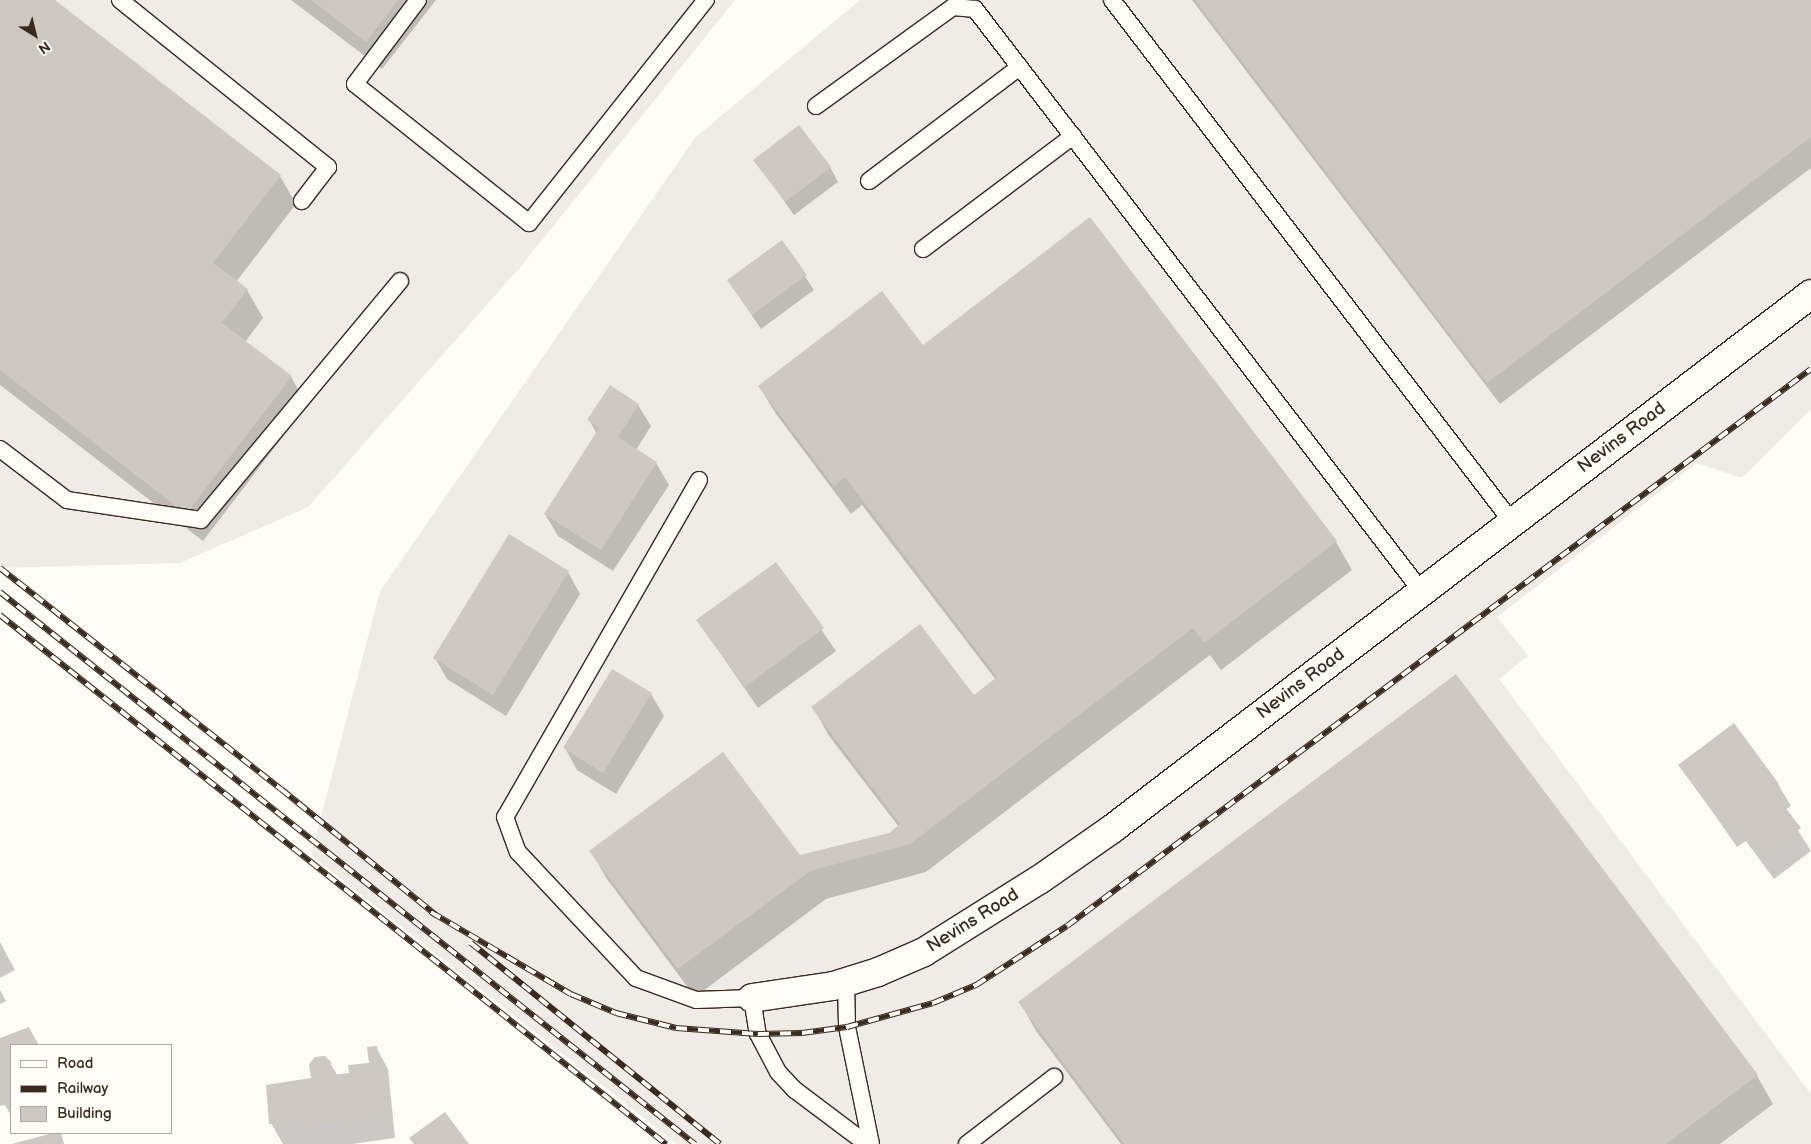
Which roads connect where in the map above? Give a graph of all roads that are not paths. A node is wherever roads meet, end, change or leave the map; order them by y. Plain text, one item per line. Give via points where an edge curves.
1 (120, 0) edge
2 (418, 0) edge
3 (706, 0) edge
4 (1112, 0) edge
5 (1020, 68) junction
6 (816, 106) dead end
7 (1073, 136) junction
8 (869, 181) dead end
9 (302, 201) dead end
10 (923, 249) dead end
11 (400, 281) dead end
12 (1811, 294) edge
13 (0, 449) edge
14 (699, 480) dead end
15 (1512, 522) junction
16 (1422, 592) junction
17 (846, 982) junction
18 (752, 998) junction
19 (1054, 1077) dead end
20 (867, 1144) edge
21 (872, 1144) edge
22 (967, 1144) edge

1 - 9 lane via 328,167
2 - 3 lane via 355,84 529,223
4 - 15 lane
5 - 6 lane via 975,9 953,6
5 - 7 lane
5 - 8 lane
7 - 10 lane
7 - 16 lane
11 - 13 lane via 201,520 67,500
12 - 15 street, Nevins Road
14 - 18 lane via 505,817 518,852 636,978 696,1000
15 - 16 street, Nevins Road
16 - 17 street, Nevins Road via 1112,829 1039,880 924,952
17 - 18 street, Nevins Road
17 - 21 lane via 847,1027
18 - 20 lane via 758,1034 778,1072 795,1090
19 - 22 lane

